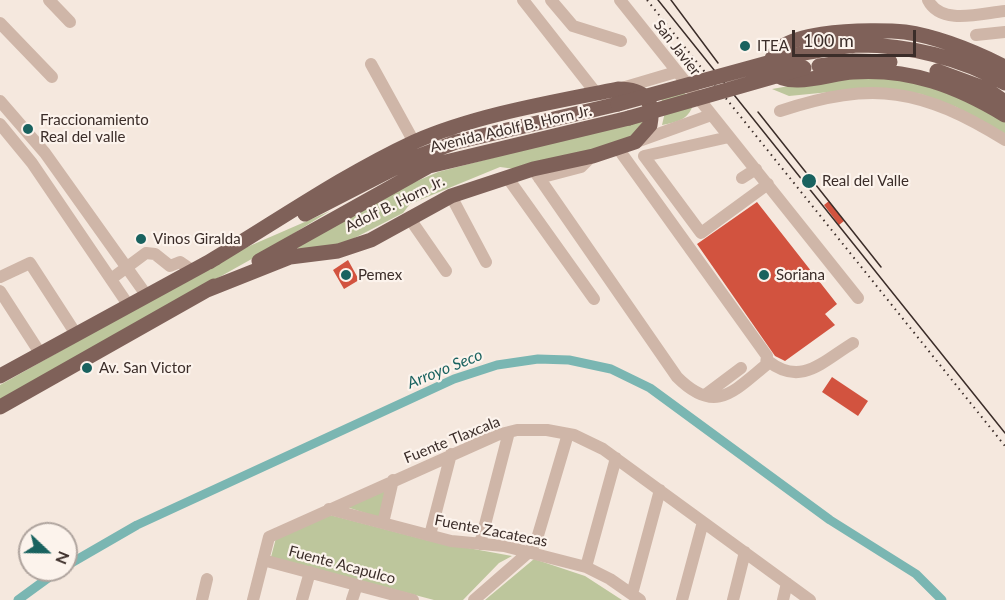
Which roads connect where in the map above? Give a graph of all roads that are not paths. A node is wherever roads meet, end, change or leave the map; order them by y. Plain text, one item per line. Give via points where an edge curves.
1 (49, 0) edge
2 (523, 0) edge
3 (551, 0) edge
4 (620, 0) edge
5 (928, 0) edge
6 (1005, 11) edge
7 (70, 22) dead end
8 (0, 23) edge
9 (1003, 34) edge
10 (976, 35) dead end
11 (621, 41) dead end
12 (804, 61) junction
13 (371, 64) dead end
14 (1005, 67) edge
15 (676, 72) junction
16 (52, 77) dead end
17 (1005, 83) edge
18 (596, 93) junction
19 (618, 97) junction
20 (0, 101) edge
21 (1005, 102) edge
22 (780, 111) dead end
23 (711, 115) junction
24 (1005, 115) edge
25 (0, 124) edge
26 (23, 126) junction
27 (12, 136) junction
28 (729, 137) junction
29 (1005, 141) edge
30 (414, 142) junction
31 (635, 142) junction
32 (617, 147) junction
33 (644, 156) junction
34 (57, 169) junction
35 (756, 169) junction
36 (536, 173) junction
37 (507, 177) junction
38 (42, 178) junction
39 (742, 178) dead end
40 (768, 184) junction
41 (451, 196) junction
42 (84, 206) junction
43 (68, 216) junction
44 (410, 219) junction
45 (209, 262) junction
46 (486, 262) dead end
47 (170, 266) junction
48 (128, 268) junction
49 (193, 271) junction
50 (446, 272) dead end
51 (0, 278) edge
52 (111, 279) junction
53 (169, 284) junction
54 (207, 290) junction
55 (0, 291) edge
56 (147, 296) junction
57 (858, 298) dead end
58 (594, 299) dead end
59 (129, 306) junction
60 (76, 334) junction
61 (853, 343) dead end
62 (40, 353) junction
63 (768, 361) junction
64 (741, 368) dead end
65 (0, 376) edge
66 (705, 395) junction
67 (0, 407) edge
68 (509, 432) junction
69 (568, 434) junction
70 (451, 454) junction
71 (616, 458) junction
72 (393, 480) junction
73 (660, 490) junction
74 (329, 509) junction
75 (703, 522) junction
76 (383, 523) junction
77 (430, 535) junction
78 (480, 544) junction
79 (529, 552) junction
80 (745, 552) junction
81 (263, 560) junction
82 (586, 567) junction
83 (310, 572) junction
84 (207, 579) dead end
85 (787, 583) junction
86 (357, 585) junction
87 (636, 597) edge
88 (406, 599) edge
89 (202, 600) edge
90 (253, 600) edge
91 (302, 600) edge
92 (352, 600) edge
93 (474, 600) edge
94 (682, 600) edge
95 (733, 600) edge
96 (783, 600) edge
97 (810, 600) edge

1 - 7 street
2 - 18 street
3 - 11 street via 573,26
4 - 15 street, San Javier
5 - 6 street via 936,12 949,16
8 - 16 street
9 - 10 street
12 - 17 main road, Avenida Adolf B. Horn Jr. via 857,45 908,50 963,65
12 - 19 main road, Avenida Adolf B. Horn Jr., bridge
12 - 21 main road, Avenida Adolf B. Horn Jr. via 889,61 923,67 958,77
12 - 54 main road, Avenida Adolf B. Horn Jr., bridge via 629,118 429,166
13 - 30 street
14 - 24 main road via 945,41 904,32 848,31 800,39 782,44 770,61 778,77 792,81 853,72 891,71 921,76 950,85
15 - 19 street
15 - 23 street, San Javier
18 - 19 main road
18 - 30 main road
19 - 31 main road via 632,89 641,92 651,107 650,125
19 - 45 main road, Avenida Adolf B. Horn Jr. via 414,158
20 - 26 street
22 - 29 street via 813,100 893,92 924,99 966,116
23 - 28 street, San Javier
23 - 31 street, Adolf B. Horn Jr.
25 - 27 street
26 - 27 street
26 - 34 street
27 - 38 street
28 - 33 street
28 - 35 street, San Javier
30 - 45 main road
31 - 32 main road, Adolf B. Horn Jr.
31 - 33 street
32 - 36 main road, Adolf B. Horn Jr.
32 - 63 street via 764,350
33 - 40 street via 701,233
34 - 38 street via 46,170
34 - 42 street
35 - 39 street
35 - 40 street, San Javier
36 - 37 main road, Adolf B. Horn Jr.
36 - 66 street via 677,377
37 - 41 main road, Adolf B. Horn Jr.
37 - 58 street
38 - 43 street
40 - 57 street, San Javier
41 - 44 main road, Adolf B. Horn Jr.
41 - 46 street
42 - 43 street
42 - 48 street
43 - 52 street
44 - 50 street
44 - 54 main road, Adolf B. Horn Jr. via 371,240 338,251 290,257
45 - 49 main road, Avenida Adolf B. Horn Jr.
47 - 48 street via 155,254 146,253
47 - 49 street via 180,262
47 - 53 street
48 - 52 street
48 - 56 street
49 - 53 main road, Avenida Adolf B. Horn Jr.
51 - 60 street via 30,263
52 - 59 street
53 - 56 main road, Avenida Adolf B. Horn Jr.
54 - 67 main road, Avenida Adolf B. Horn Jr.
55 - 62 street
56 - 59 main road, Avenida Adolf B. Horn Jr.
59 - 60 main road, Avenida Adolf B. Horn Jr.
60 - 62 main road, Avenida Adolf B. Horn Jr.
61 - 63 street via 802,373 782,372
62 - 65 main road, Avenida Adolf B. Horn Jr.
63 - 66 street via 730,395
64 - 66 street
68 - 69 street, Fuente Tlaxcala via 532,429
68 - 70 street, Fuente Tlaxcala
68 - 78 street
69 - 71 street, Fuente Tlaxcala
69 - 79 street via 539,535
70 - 72 street, Fuente Tlaxcala
70 - 77 street
71 - 73 street, Fuente Tlaxcala
71 - 82 street
72 - 74 street, Fuente Tlaxcala
72 - 76 street
73 - 75 street, Fuente Tlaxcala
73 - 87 street
74 - 76 street, Fuente Zacatecas
74 - 81 street, Fuente Tlaxcala via 269,537
75 - 80 street, Fuente Tlaxcala
75 - 94 street
76 - 77 street, Fuente Zacatecas
77 - 78 street, Fuente Zacatecas
78 - 79 street, Fuente Zacatecas
79 - 82 street, Fuente Zacatecas
79 - 93 street
80 - 85 street, Fuente Tlaxcala
80 - 95 street
81 - 83 street, Fuente Acapulco
81 - 90 street
82 - 87 street, Fuente Zacatecas
83 - 86 street, Fuente Acapulco
83 - 91 street
84 - 89 street
85 - 96 street
85 - 97 street, Fuente Tlaxcala
86 - 88 street, Fuente Acapulco
86 - 92 street

